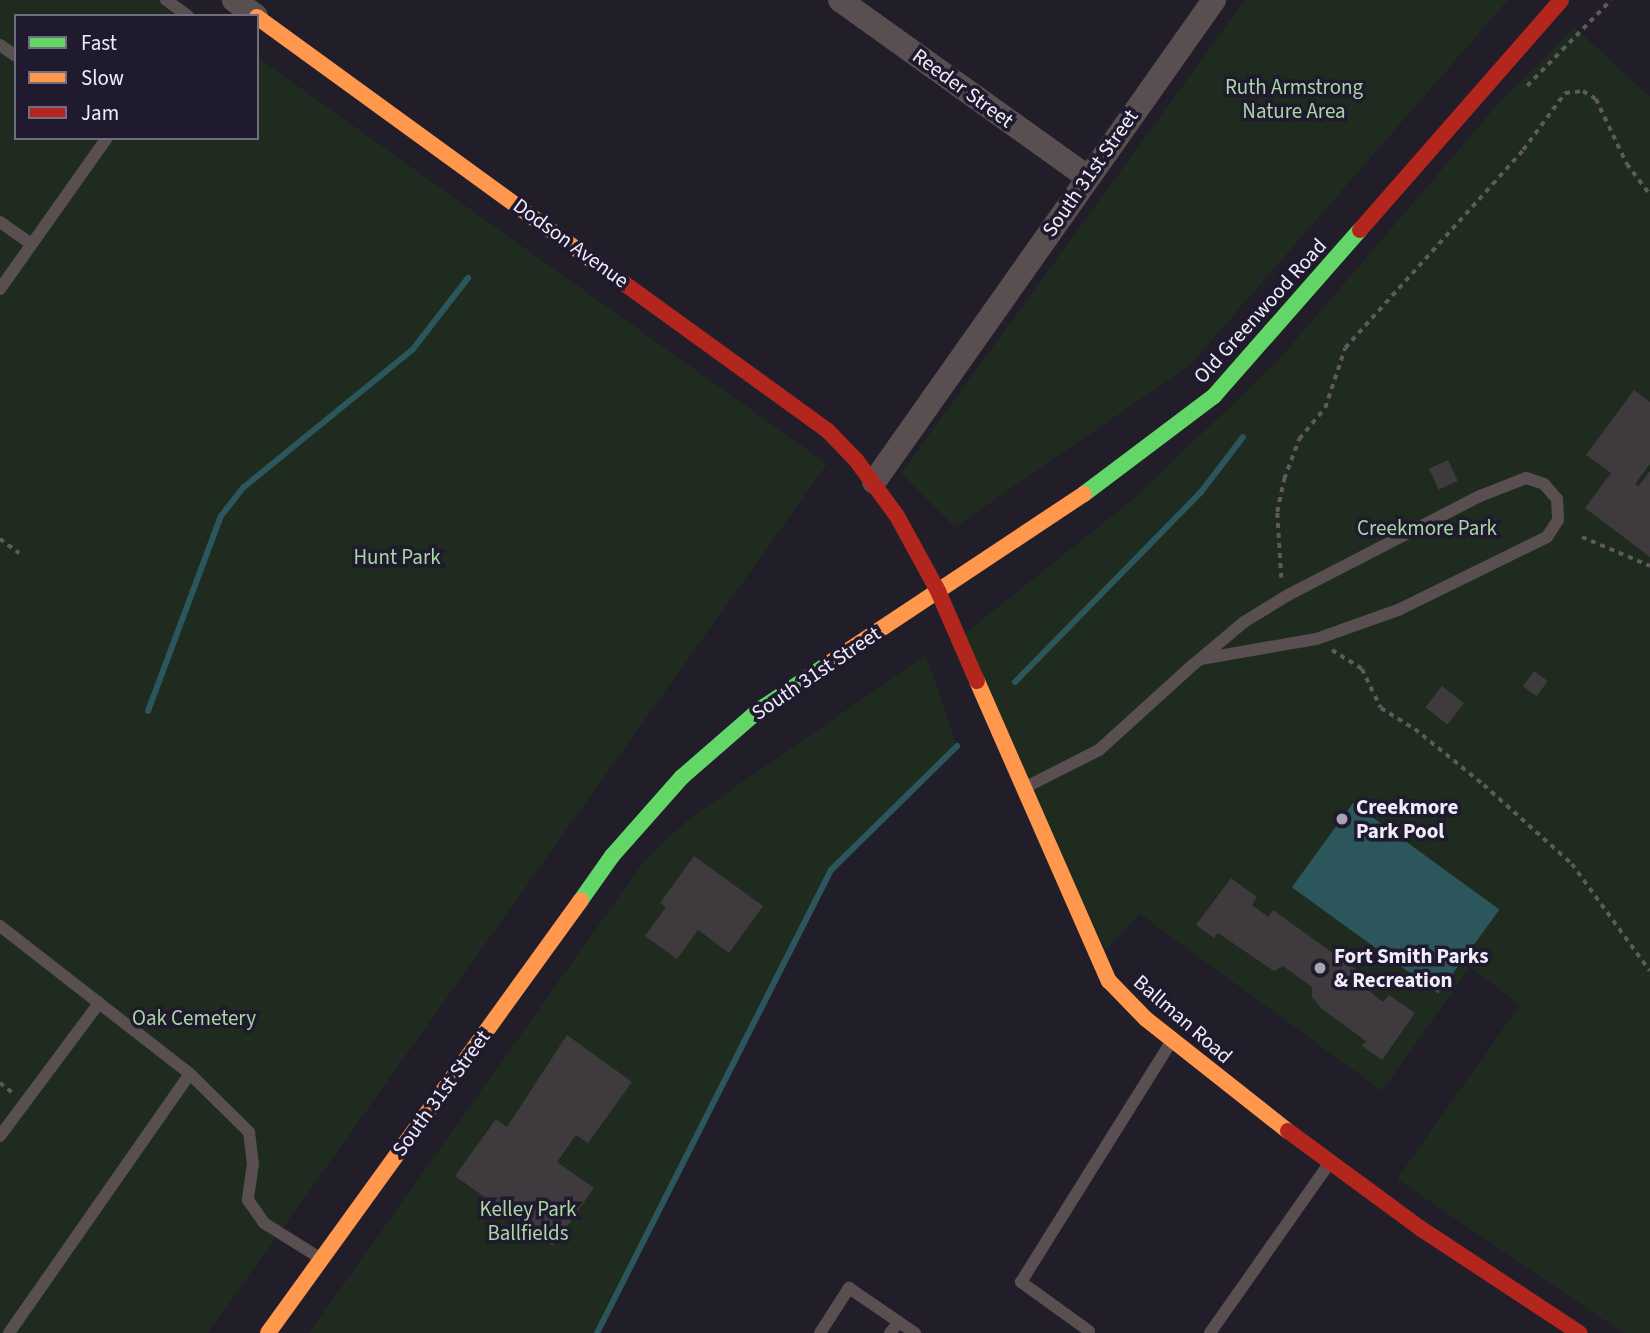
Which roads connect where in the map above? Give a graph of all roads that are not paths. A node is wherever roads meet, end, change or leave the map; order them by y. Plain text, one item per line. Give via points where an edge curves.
1 (166, 0) edge
2 (234, 0) edge
3 (839, 0) edge
4 (1214, 0) edge
5 (1561, 0) edge
6 (185, 14) edge
7 (253, 14) edge
8 (259, 18) edge
9 (106, 140) edge
10 (1087, 177) junction
11 (0, 222) edge
12 (31, 244) junction
13 (0, 289) edge
14 (873, 482) junction
15 (937, 591) junction
16 (1201, 659) junction
17 (1023, 789) junction
18 (0, 926) edge
19 (99, 1003) junction
20 (1172, 1041) junction
21 (190, 1074) junction
22 (0, 1136) edge
23 (1331, 1162) junction
24 (321, 1259) junction
25 (899, 1322) junction
26 (1089, 1331) dead end
27 (9, 1333) edge
28 (268, 1333) edge
29 (820, 1333) edge
30 (890, 1333) edge
31 (915, 1333) edge
32 (1210, 1333) edge
33 (1579, 1333) edge

1 - 6 lane
2 - 7 street, Dodson Avenue
3 - 10 street, Reeder Street
4 - 10 street, South 31st Street
5 - 15 street, Old Greenwood Road via 1214,396 1128,465
8 - 14 street, Dodson Avenue via 804,412
9 - 12 lane
10 - 14 street, South 31st Street
11 - 12 lane
12 - 13 lane
14 - 15 street
15 - 17 street, Ballman Road
15 - 24 street, South 31st Street via 741,724 645,816
16 - 16 lane via 1244,622 1288,594 1480,496 1526,478 1544,484 1557,499 1558,520 1547,537 1398,610 1316,639
16 - 17 lane via 1099,750
17 - 20 street, Ballman Road via 1109,981
18 - 19 lane
19 - 21 lane
19 - 22 lane
20 - 23 street, Ballman Road
20 - 26 lane via 1021,1282
21 - 24 lane via 249,1132 253,1163 248,1200 264,1223
21 - 27 lane
23 - 32 lane
23 - 33 street, Ballman Road via 1420,1228
24 - 28 street, South 31st Street
25 - 29 lane via 849,1288
25 - 30 lane
25 - 31 lane

